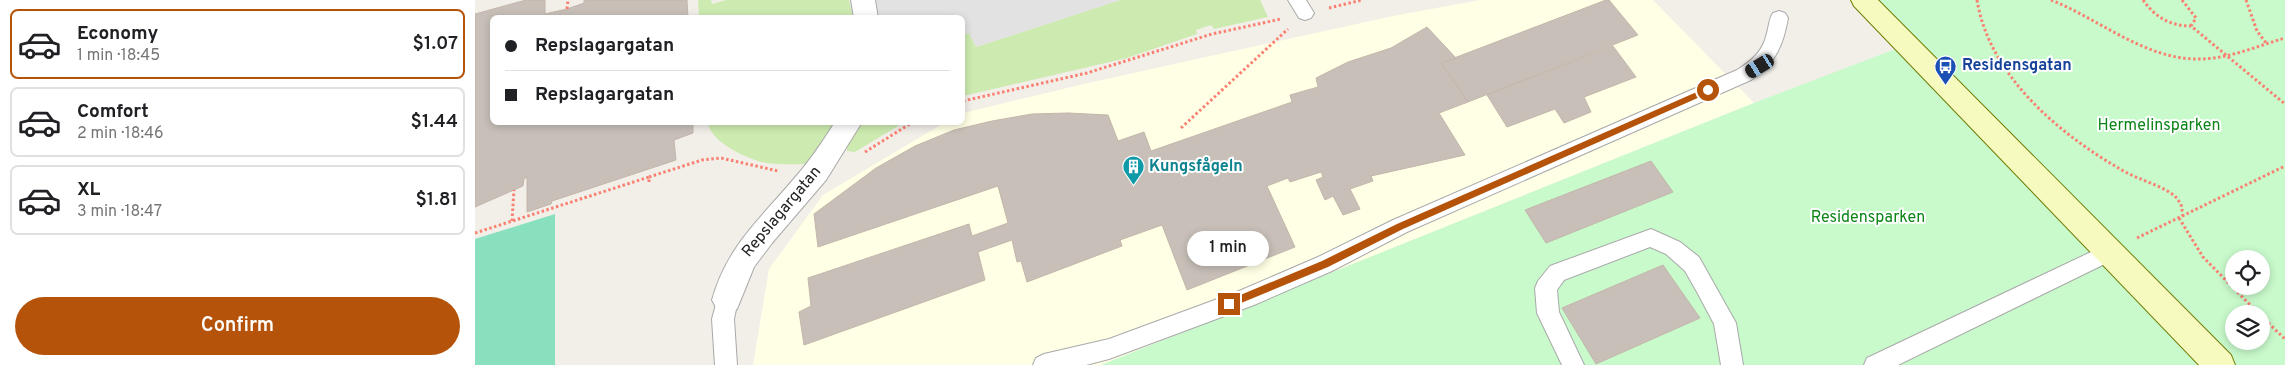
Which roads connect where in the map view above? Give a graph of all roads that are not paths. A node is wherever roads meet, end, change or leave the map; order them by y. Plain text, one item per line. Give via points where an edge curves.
1 (863, 0) edge
2 (1863, 0) edge
3 (866, 15) edge
4 (1779, 18) dead end
5 (847, 125) edge
6 (2110, 252) junction
7 (727, 300) joint
8 (726, 365) edge
9 (1044, 365) edge
10 (1573, 365) edge
11 (1732, 365) edge
12 (1875, 365) edge
13 (2220, 365) edge

1 - 3 street
2 - 6 street
4 - 9 lane via 1769,56 1760,66 1744,75 1400,226 1325,264 1246,298 1109,349
5 - 7 street, Repslagargatan via 818,170 744,254
6 - 12 lane
6 - 13 street
7 - 8 lane, Repslagargatan via 723,319
10 - 11 lane via 1548,313 1547,288 1557,273 1651,238 1673,248 1692,264 1725,323

